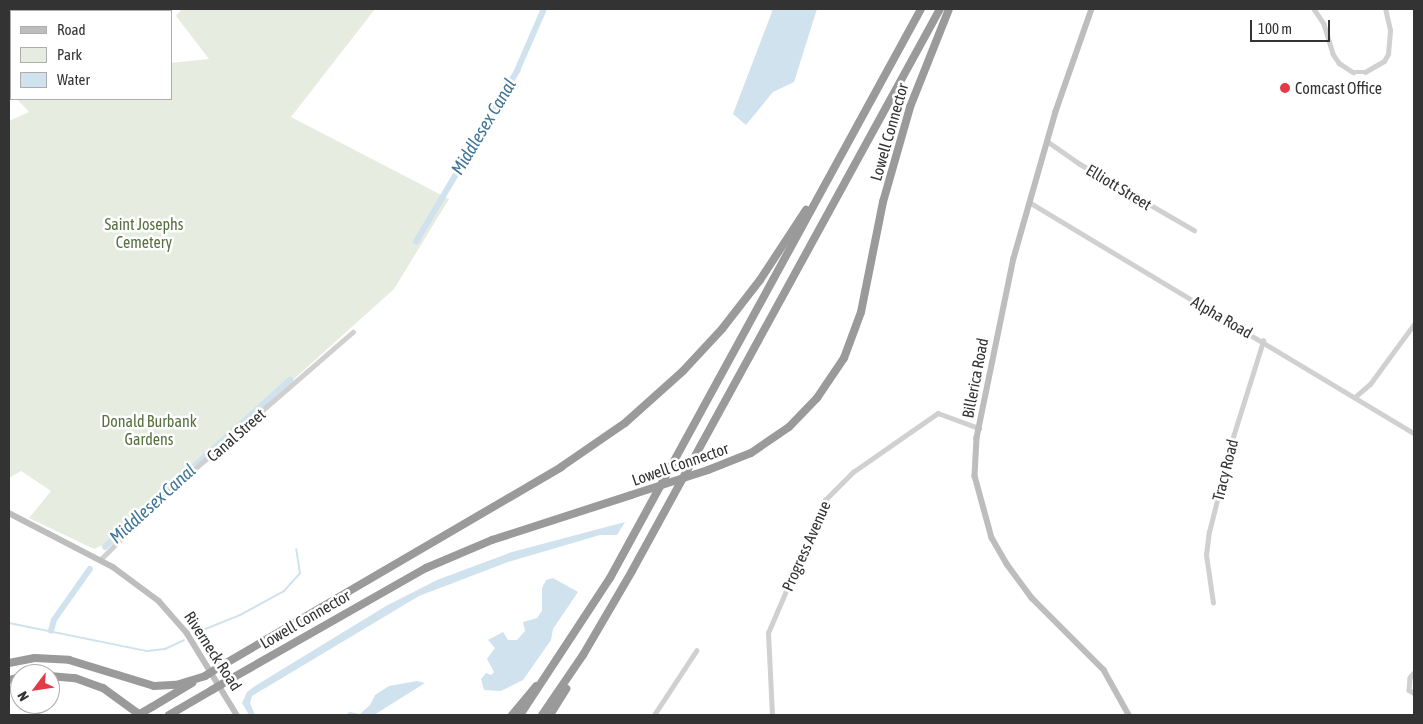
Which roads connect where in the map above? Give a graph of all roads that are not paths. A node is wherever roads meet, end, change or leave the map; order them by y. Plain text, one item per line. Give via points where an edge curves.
1 (921, 9) edge
2 (940, 9) edge
3 (949, 9) edge
4 (1092, 9) edge
5 (1314, 9) edge
6 (1385, 9) edge
7 (1047, 141) junction
8 (838, 160) junction
9 (1029, 202) junction
10 (1194, 230) dead end
11 (1414, 324) edge
12 (353, 332) dead end
13 (1263, 342) junction
14 (1355, 397) junction
15 (979, 428) junction
16 (1414, 433) edge
17 (9, 513) edge
18 (100, 560) junction
19 (1213, 603) dead end
20 (593, 639) junction
21 (696, 651) dead end
22 (9, 663) edge
23 (554, 666) junction
24 (1414, 673) edge
25 (205, 676) junction
26 (60, 677) edge
27 (1414, 693) edge
28 (139, 715) edge
29 (169, 715) edge
30 (237, 715) edge
31 (512, 715) edge
32 (520, 715) edge
33 (542, 715) edge
34 (550, 715) edge
35 (654, 715) edge
36 (772, 715) edge
37 (1129, 715) edge

1 - 8 highway
2 - 20 highway
3 - 29 highway, Lowell Connector, bridge via 907,115 884,202 861,312 844,358 817,398 780,434 751,452 708,470 492,540 426,568
4 - 7 main road, Billerica Road
5 - 6 street via 1324,24 1333,54 1339,63 1353,72 1365,72 1384,61 1388,54 1390,30
7 - 9 main road, Billerica Road
7 - 10 street, Elliott Street
8 - 23 highway via 610,578
8 - 25 highway, bridge via 740,307 696,357 640,410 561,467
9 - 13 street, Alpha Road
9 - 15 main road, Billerica Road via 1001,316
11 - 14 street via 1370,384
12 - 18 street, Canal Street via 160,499
13 - 14 street, Alpha Road
13 - 19 street, Tracy Road via 1233,437 1209,532 1206,555
14 - 16 street, Alpha Road
15 - 36 street, Progress Avenue via 938,413 853,472 825,500 768,633
15 - 37 main road, Billerica Road via 975,476 992,538 1032,598 1104,670
17 - 18 main road, Riverneck Road
18 - 30 main road, Riverneck Road via 148,591 176,617
20 - 33 highway
20 - 34 highway
21 - 35 street
22 - 25 highway via 35,658 69,660 154,686 176,685
23 - 31 highway
23 - 32 highway
24 - 27 street via 1409,690
25 - 28 highway, bridge
26 - 28 highway via 75,678 103,688

